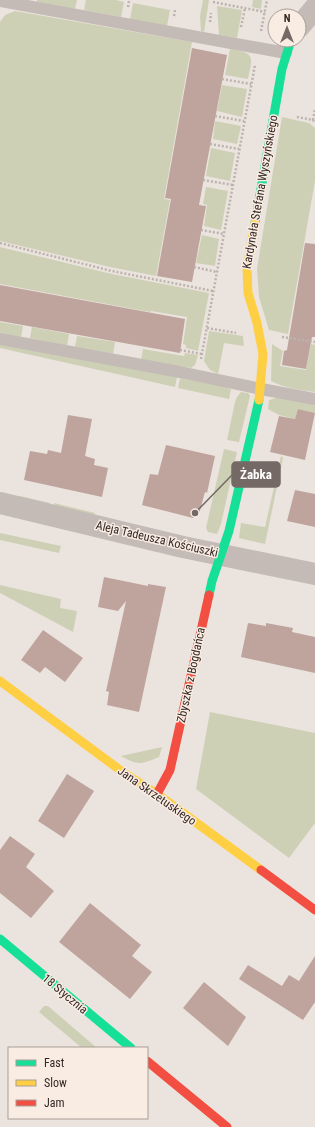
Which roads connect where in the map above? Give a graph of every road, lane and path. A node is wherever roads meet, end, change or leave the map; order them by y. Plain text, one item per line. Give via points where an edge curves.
1 (267, 0) edge
2 (0, 1) edge
3 (213, 2) dead end
4 (315, 8) edge
5 (265, 12) junction
6 (307, 18) edge
7 (258, 48) junction
8 (288, 48) edge
9 (286, 53) junction
10 (222, 79) dead end
11 (251, 84) junction
12 (315, 110) edge
13 (215, 116) dead end
14 (313, 120) dead end
15 (244, 122) junction
16 (210, 144) dead end
17 (239, 149) junction
18 (203, 180) dead end
19 (233, 185) junction
20 (201, 230) dead end
21 (224, 234) junction
22 (0, 244) edge
23 (194, 267) dead end
24 (217, 272) junction
25 (213, 291) junction
26 (0, 339) edge
27 (180, 350) dead end
28 (202, 354) junction
29 (198, 376) junction
30 (261, 389) junction
31 (315, 399) edge
32 (0, 503) edge
33 (221, 554) junction
34 (315, 574) edge
35 (0, 681) edge
36 (157, 794) junction
37 (315, 910) edge
38 (0, 939) edge
39 (130, 1047) edge
40 (148, 1062) edge
41 (227, 1127) edge

1 - 5 path
2 - 7 lane
3 - 5 path
4 - 6 street
5 - 7 path
7 - 9 lane
7 - 11 path
8 - 9 street, Kardynała Stefana Wyszyńskiego
9 - 30 street, Kardynała Stefana Wyszyńskiego via 246,268 248,293 263,354
10 - 11 path
11 - 15 path
12 - 14 path
13 - 15 path
15 - 17 path
16 - 17 path
17 - 19 path
18 - 19 path
19 - 21 path
20 - 21 path
21 - 24 path
22 - 25 path via 112,271
23 - 24 path
24 - 25 path
25 - 28 path
26 - 29 lane
27 - 28 path
28 - 29 path
29 - 30 lane
30 - 31 lane
30 - 33 street, Kardynała Stefana Wyszyńskiego via 229,532
32 - 33 street, Aleja Tadeusza Kościuszki
33 - 34 street, Aleja Tadeusza Kościuszki
33 - 36 street, Zbyszka z Bogdańca via 212,581 170,770
35 - 36 street, Jana Skrzetuskiego via 124,774
36 - 37 street, Jana Skrzetuskiego
38 - 39 street, 18 Stycznia
40 - 41 street

